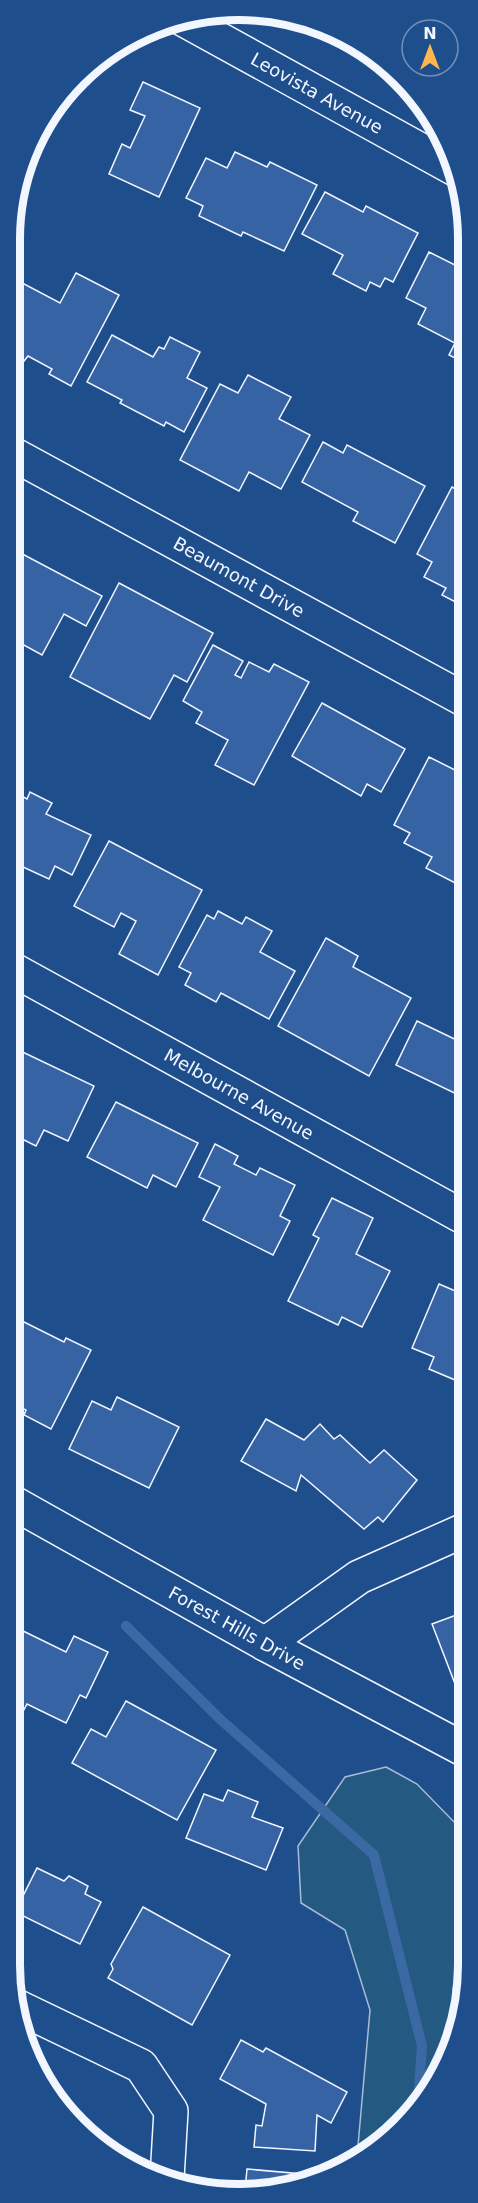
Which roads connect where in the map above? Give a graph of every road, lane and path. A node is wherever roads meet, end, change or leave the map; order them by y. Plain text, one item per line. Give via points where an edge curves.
1 (192, 25) edge
2 (445, 164) edge
3 (20, 458) edge
4 (458, 696) edge
5 (20, 973) edge
6 (458, 1214) edge
7 (20, 1507) edge
8 (458, 1533) edge
9 (265, 1644) junction
10 (458, 1746) edge
11 (25, 2010) edge
12 (167, 2172) edge

1 - 2 street, Leovista Avenue
3 - 4 street, Beaumont Drive
5 - 6 street, Melbourne Avenue
7 - 9 street, Forest Hills Drive
8 - 9 street via 359,1577
9 - 10 street, Forest Hills Drive
11 - 12 street via 141,2066 171,2111

